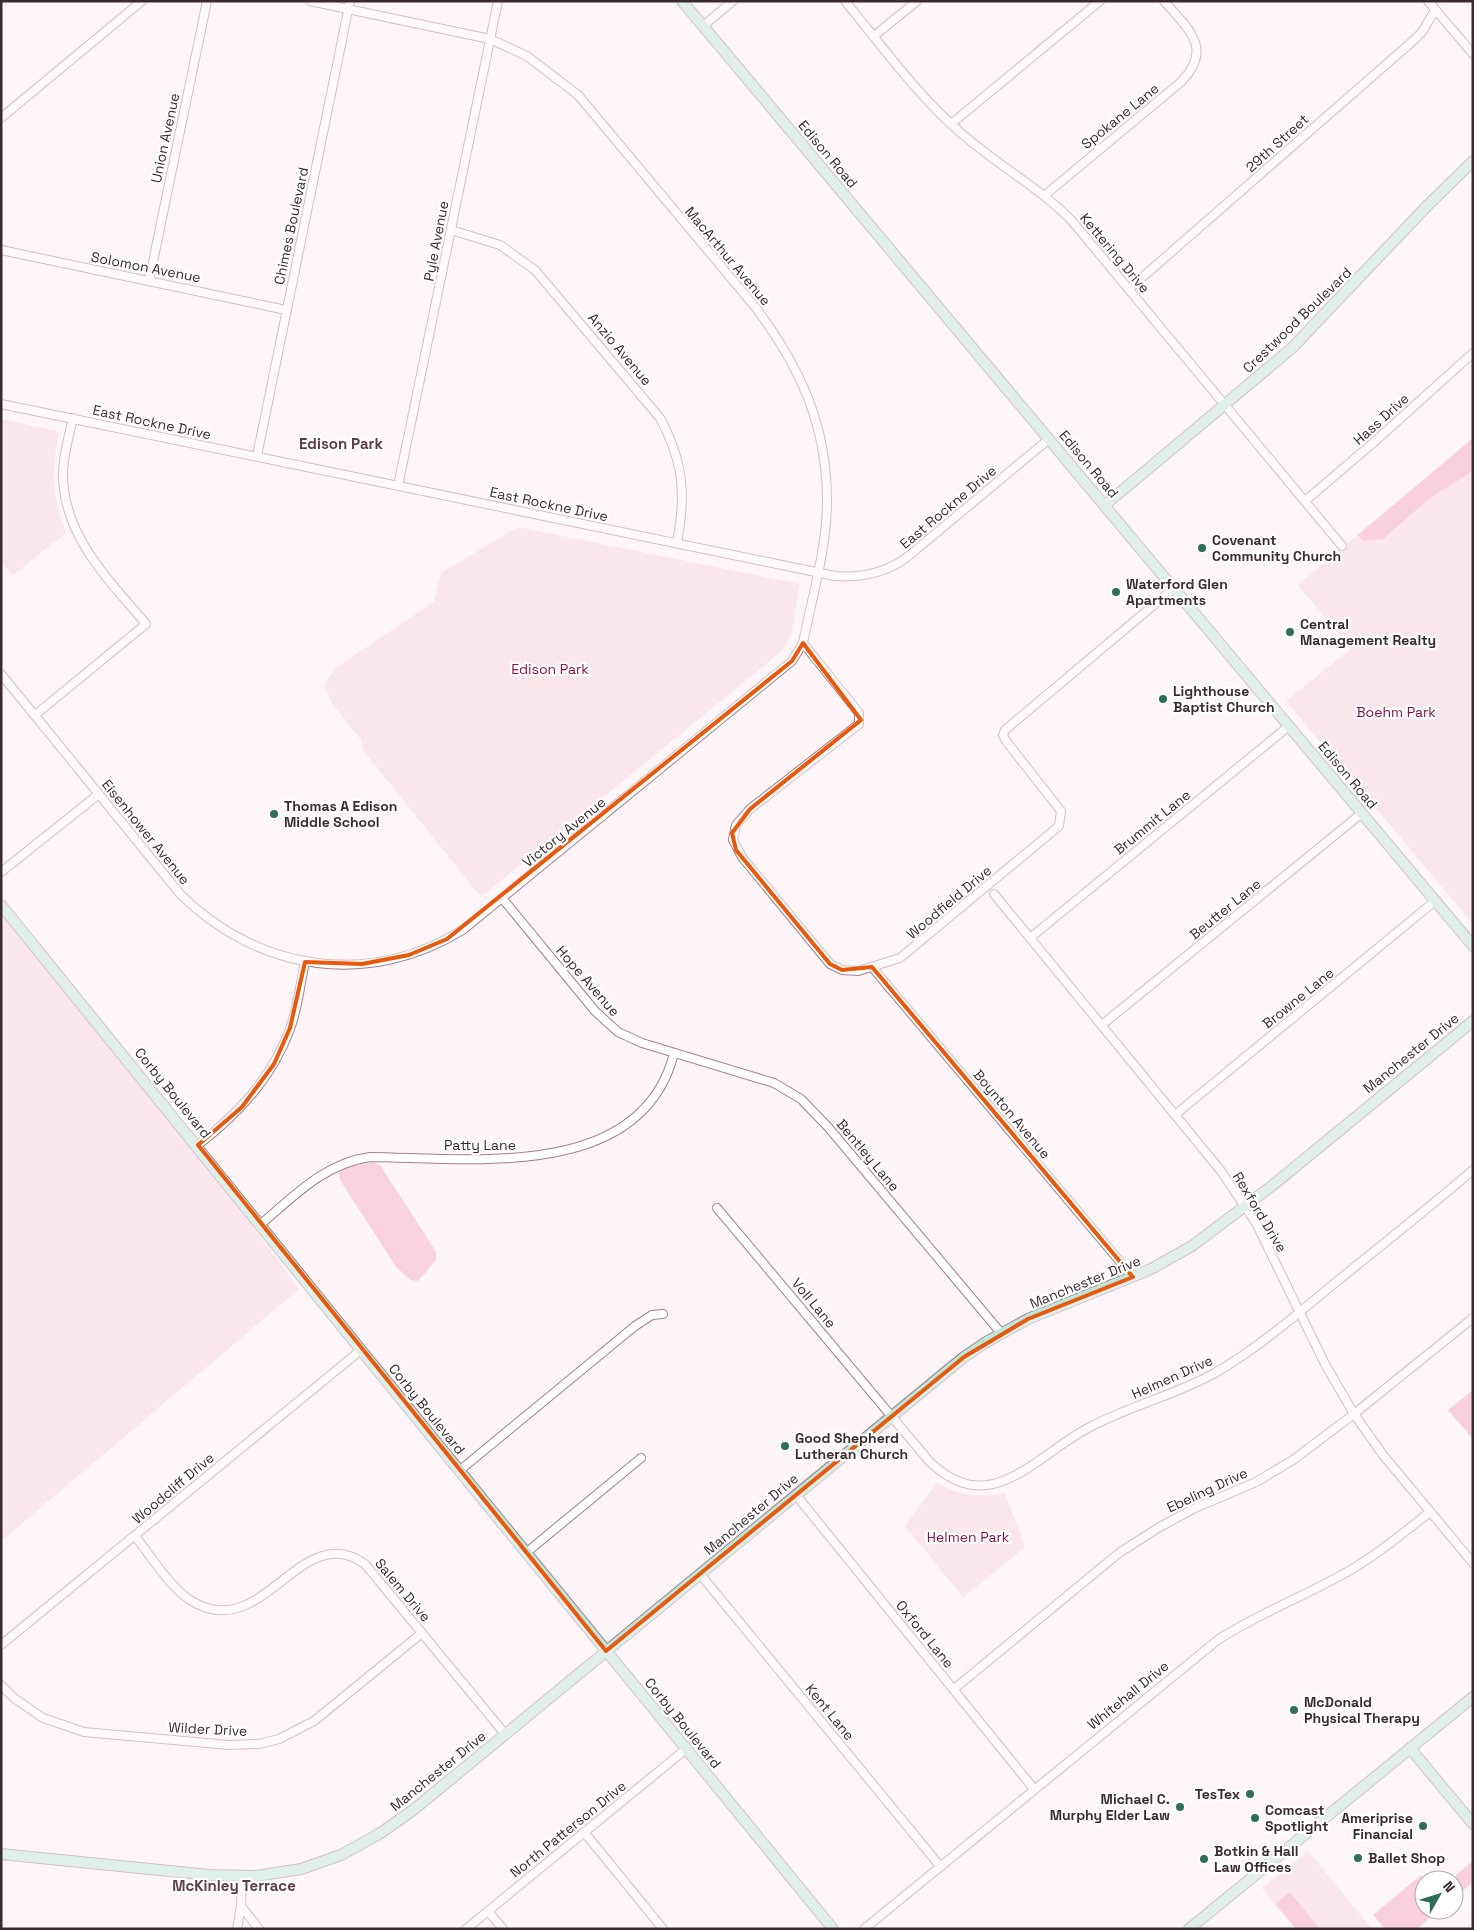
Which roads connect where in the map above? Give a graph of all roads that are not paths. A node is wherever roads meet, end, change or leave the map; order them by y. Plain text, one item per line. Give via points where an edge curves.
1 (142, 1) edge
2 (207, 1) edge
3 (310, 1) edge
4 (498, 1) edge
5 (682, 1) edge
6 (733, 1) edge
7 (845, 1) edge
8 (917, 1) edge
9 (1100, 1) edge
10 (1164, 1) edge
11 (1431, 4) edge
12 (349, 5) edge
13 (703, 26) junction
14 (874, 36) junction
15 (490, 39) junction
16 (1473, 54) edge
17 (1, 118) edge
18 (951, 124) junction
19 (1473, 161) edge
20 (1044, 195) junction
21 (451, 230) junction
22 (1, 250) edge
23 (149, 281) junction
24 (1129, 289) junction
25 (286, 310) junction
26 (1473, 353) edge
27 (1, 404) edge
28 (1226, 406) junction
29 (73, 418) junction
30 (1049, 439) junction
31 (257, 456) junction
32 (398, 486) junction
33 (1305, 501) junction
34 (1105, 506) junction
35 (678, 543) junction
36 (1342, 546) dead end
37 (818, 572) junction
38 (1174, 588) junction
39 (803, 643) junction
40 (1, 674) edge
41 (35, 715) junction
42 (1290, 726) junction
43 (99, 794) junction
44 (1362, 813) junction
45 (1, 872) edge
46 (994, 894) dead end
47 (502, 898) junction
48 (1435, 901) junction
49 (1, 904) edge
50 (1030, 938) junction
51 (1473, 946) edge
52 (305, 962) junction
53 (872, 967) junction
54 (1473, 1021) edge
55 (1103, 1024) junction
56 (674, 1053) junction
57 (1176, 1114) junction
58 (198, 1145) junction
59 (1473, 1170) edge
60 (1246, 1206) junction
61 (717, 1208) dead end
62 (261, 1224) junction
63 (1133, 1277) junction
64 (1300, 1312) junction
65 (663, 1314) dead end
66 (1473, 1318) edge
67 (1001, 1333) junction
68 (361, 1350) junction
69 (1354, 1414) junction
70 (892, 1415) junction
71 (641, 1458) dead end
72 (459, 1470) junction
73 (796, 1494) junction
74 (1430, 1512) junction
75 (135, 1536) junction
76 (527, 1552) junction
77 (1473, 1564) edge
78 (700, 1574) junction
79 (422, 1632) junction
80 (1, 1645) edge
81 (606, 1650) junction
82 (1, 1685) edge
83 (954, 1689) junction
84 (1473, 1697) edge
85 (505, 1734) junction
86 (1410, 1748) junction
87 (686, 1749) junction
88 (1034, 1788) junction
89 (1473, 1824) edge
90 (584, 1832) junction
91 (1, 1854) edge
92 (940, 1866) junction
93 (242, 1877) junction
94 (241, 1906) junction
95 (488, 1911) junction
96 (1192, 1928) edge
97 (237, 1929) edge
98 (259, 1929) edge
99 (466, 1929) edge
100 (503, 1929) edge
101 (663, 1929) edge
102 (834, 1929) edge
103 (864, 1929) edge

1 - 17 street
2 - 23 street, Union Avenue
3 - 12 street, MacArthur Avenue
4 - 15 street, Pyle Avenue
5 - 13 street, Edison Road
6 - 13 street
7 - 14 street, Kettering Drive
8 - 14 street
9 - 18 street
10 - 20 street, Spokane Lane via 1193,37 1197,48 1196,63 1181,82
11 - 16 street
11 - 24 street, 29th Street via 1414,40
12 - 15 street, MacArthur Avenue
12 - 25 street, Chimes Boulevard
13 - 30 street, Edison Road
14 - 18 street, Kettering Drive
15 - 21 street, Pyle Avenue
15 - 37 street, MacArthur Avenue via 527,56 578,96 777,336 806,390 820,438 827,502
18 - 20 street, Kettering Drive
19 - 28 street, Crestwood Boulevard via 1428,204 1312,329
20 - 24 street, Kettering Drive via 1072,221
21 - 32 street, Pyle Avenue
21 - 35 street, Anzio Avenue via 500,245 536,270 660,418 681,470 683,507
22 - 23 street, Solomon Avenue
23 - 25 street, Solomon Avenue
24 - 28 street, Kettering Drive
25 - 31 street, Chimes Boulevard
26 - 33 street, Hass Drive
27 - 29 street, East Rockne Drive
28 - 33 street, Kettering Drive
28 - 34 street, Crestwood Boulevard
29 - 31 street, East Rockne Drive
29 - 41 street via 63,473 69,512 76,532 90,556 146,624
30 - 34 street, Edison Road
30 - 37 street, East Rockne Drive via 896,566 863,576
31 - 32 street, East Rockne Drive
32 - 35 street, East Rockne Drive
33 - 36 street, Kettering Drive
34 - 38 street, Edison Road
35 - 37 street, East Rockne Drive
37 - 39 street, MacArthur Avenue
38 - 42 street, Edison Road
38 - 53 street, Woodfield Drive via 1005,730 1006,741 1061,811 1059,826 900,958
39 - 47 street, Victory Avenue via 792,661
39 - 53 street, Woodfield Drive via 859,713 861,720 750,809 732,833 736,850 830,964 842,970 858,971
40 - 41 street, Eisenhower Avenue
41 - 43 street, Eisenhower Avenue
42 - 44 street, Edison Road
42 - 50 street, Brummit Lane
43 - 45 street
43 - 52 street, Eisenhower Avenue via 196,909 243,942 264,952
44 - 48 street, Edison Road
44 - 55 street, Beutter Lane
46 - 50 street, Rexford Drive
47 - 52 street, Victory Avenue via 447,939 409,955 362,964
47 - 56 street, Hope Avenue via 601,1019 628,1038
48 - 51 street, Edison Road
48 - 57 street, Browne Lane
49 - 58 street, Corby Boulevard
50 - 55 street, Rexford Drive
52 - 58 street via 290,1028 274,1064 242,1107
53 - 63 street, Boynton Avenue
54 - 60 street, Manchester Drive
55 - 57 street, Rexford Drive
56 - 62 street, Patty Lane via 664,1081 648,1105 605,1136 559,1153 519,1158 356,1159 325,1172
56 - 67 street, Bentley Lane via 772,1082 801,1099
57 - 60 street, Rexford Drive
58 - 62 street, Corby Boulevard
59 - 64 street, Helmen Drive
60 - 63 street, Manchester Drive via 1192,1246
60 - 64 street, Rexford Drive
61 - 70 street, Voll Lane
62 - 68 street, Corby Boulevard
63 - 67 street, Manchester Drive
64 - 69 street, Rexford Drive
64 - 70 street, Helmen Drive via 1257,1346 1214,1373 1091,1426 1057,1445 1015,1476 996,1484 976,1486 946,1476 929,1461
65 - 72 street via 635,1326
66 - 69 street, Ebeling Drive
67 - 70 street, Manchester Drive via 964,1357
68 - 72 street, Corby Boulevard
68 - 75 street, Woodcliff Drive
69 - 74 street, Rexford Drive
69 - 83 street, Ebeling Drive via 1314,1447 1256,1482 1193,1509 1138,1540
70 - 73 street, Manchester Drive
71 - 76 street
72 - 76 street, Corby Boulevard
73 - 78 street, Manchester Drive
73 - 83 street, Oxford Lane
74 - 77 street, Rexford Drive
74 - 88 street, Whitehall Drive via 1346,1572 1261,1614 1219,1639
75 - 79 street, Salem Drive via 182,1594 200,1605 218,1610 258,1600 307,1561 319,1556 343,1553 355,1557 365,1564
75 - 80 street, Woodcliff Drive
76 - 81 street, Corby Boulevard
78 - 81 street, Manchester Drive
78 - 92 street, Kent Lane
79 - 82 street, Wilder Drive via 314,1721 279,1739 259,1744 229,1745 84,1732 42,1718
79 - 85 street, Salem Drive
81 - 85 street, Manchester Drive
81 - 87 street, Corby Boulevard
83 - 88 street, Oxford Lane
84 - 86 street
85 - 93 street, Manchester Drive via 400,1819 359,1846 301,1869
86 - 89 street
86 - 96 street
87 - 90 street, North Patterson Drive
87 - 102 street, Corby Boulevard
88 - 92 street, Whitehall Drive
90 - 95 street, North Patterson Drive
90 - 101 street
91 - 93 street, Manchester Drive
92 - 103 street, Whitehall Drive
93 - 94 street
94 - 97 street
94 - 98 street
95 - 99 street, North Patterson Drive
95 - 100 street

